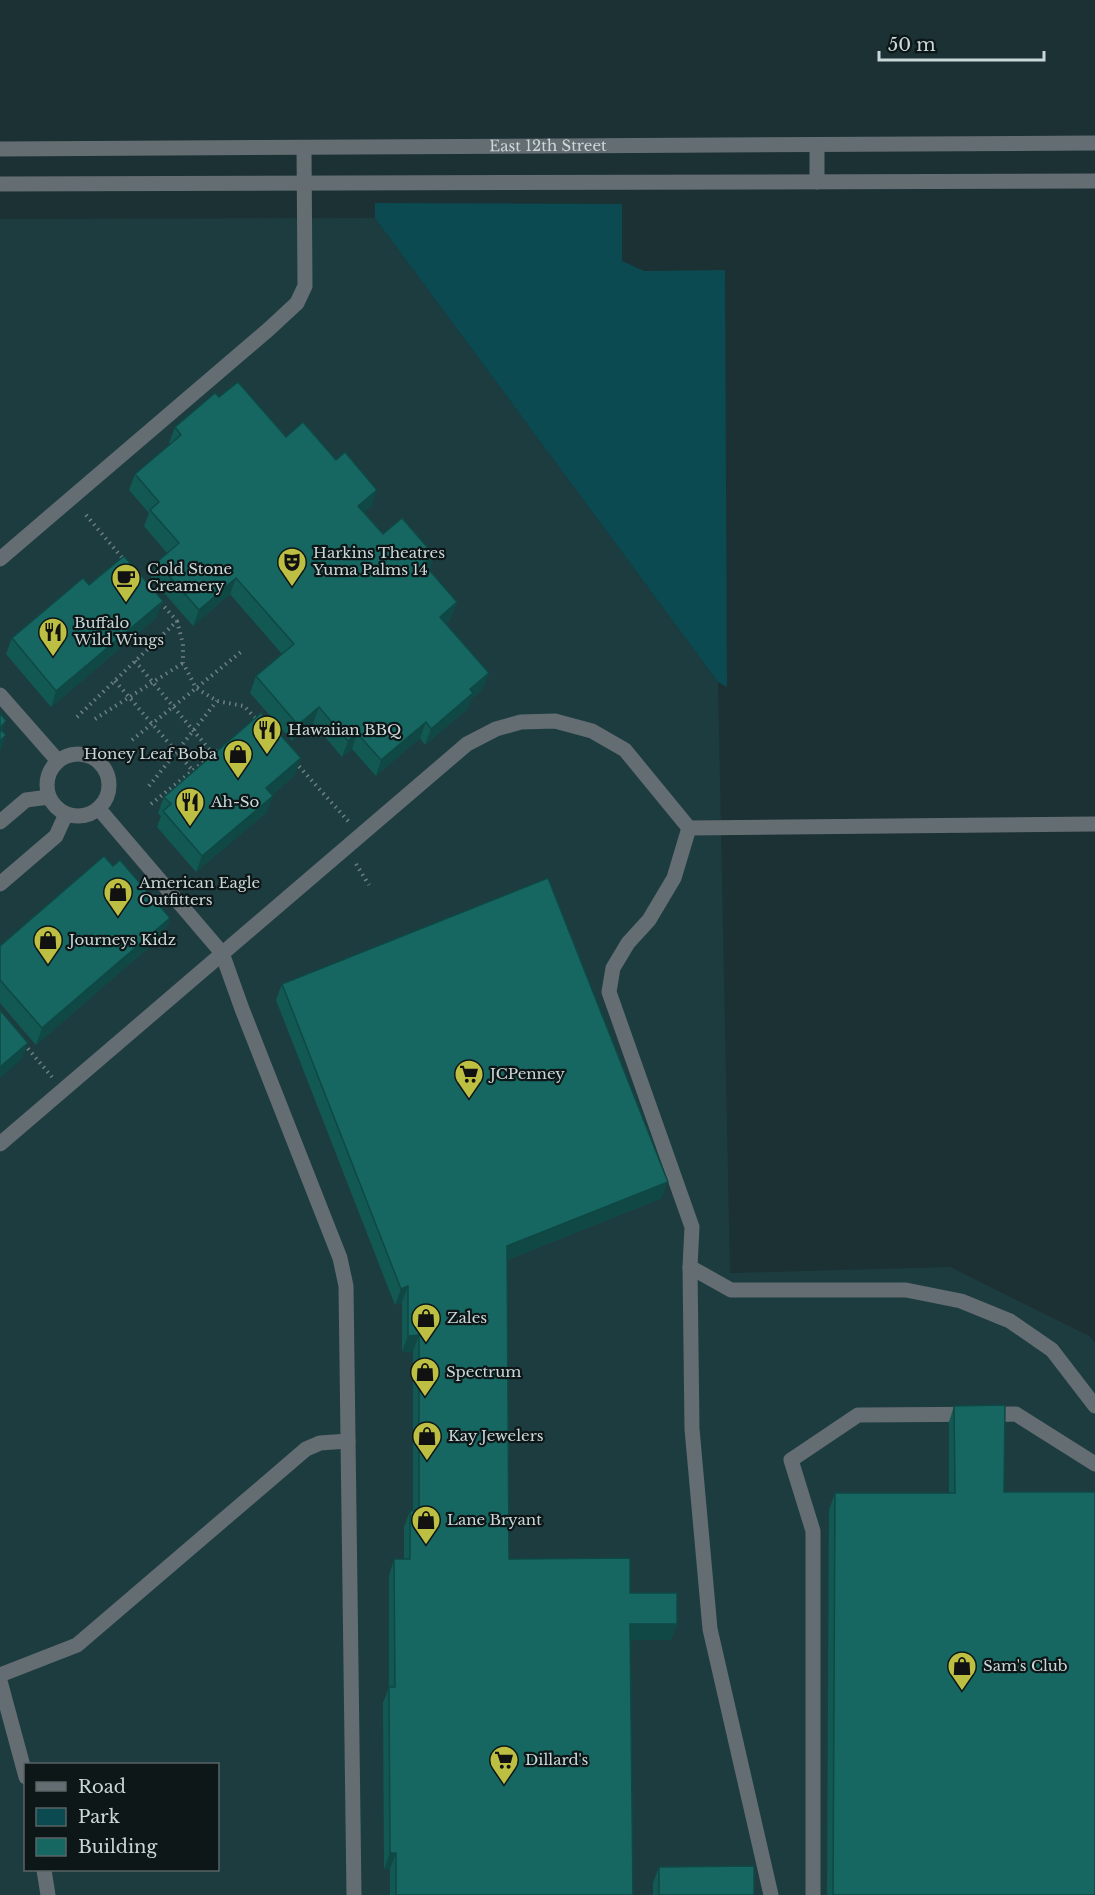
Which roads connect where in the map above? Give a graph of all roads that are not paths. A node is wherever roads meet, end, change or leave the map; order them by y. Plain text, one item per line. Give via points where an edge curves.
1 (1095, 143) edge
2 (817, 145) junction
3 (304, 148) junction
4 (0, 149) edge
5 (1095, 181) edge
6 (817, 182) junction
7 (0, 184) edge
8 (304, 184) junction
9 (0, 559) edge
10 (0, 695) edge
11 (58, 762) junction
12 (49, 797) junction
13 (99, 809) junction
14 (66, 814) junction
15 (0, 822) edge
16 (1095, 824) edge
17 (689, 828) junction
18 (0, 884) edge
19 (222, 953) junction
20 (0, 1144) edge
21 (690, 1267) junction
22 (1095, 1406) edge
23 (348, 1441) junction
24 (1095, 1464) edge
25 (0, 1675) edge
26 (0, 1681) edge
27 (24, 1770) edge
28 (44, 1871) edge
29 (48, 1895) edge
30 (354, 1895) edge
31 (771, 1895) edge
32 (813, 1895) edge

1 - 2 street, East 12th Street
2 - 3 street, East 12th Street
2 - 6 street
3 - 4 street, East 12th Street
3 - 8 street
5 - 6 street
6 - 8 street
7 - 8 street
8 - 9 street via 305,286 297,303
10 - 11 street
11 - 12 street via 47,778
11 - 13 street via 66,756 86,754 103,764 110,792
12 - 14 street
12 - 15 street via 26,800
13 - 14 street via 84,817
13 - 19 street
14 - 18 street via 56,836
16 - 17 street
17 - 19 street via 625,750 592,731 555,721 521,722 467,744
17 - 21 street via 674,878 650,920 628,943 613,968 609,992 692,1227
19 - 20 street
19 - 23 street via 340,1258 346,1286
21 - 22 street via 731,1290 906,1290 961,1301 1010,1321 1052,1350
21 - 31 street via 692,1429 710,1629
23 - 25 street via 320,1443 306,1449 77,1645
23 - 30 street
24 - 32 street via 1016,1414 858,1415 791,1460 813,1531
26 - 27 street
28 - 29 street

